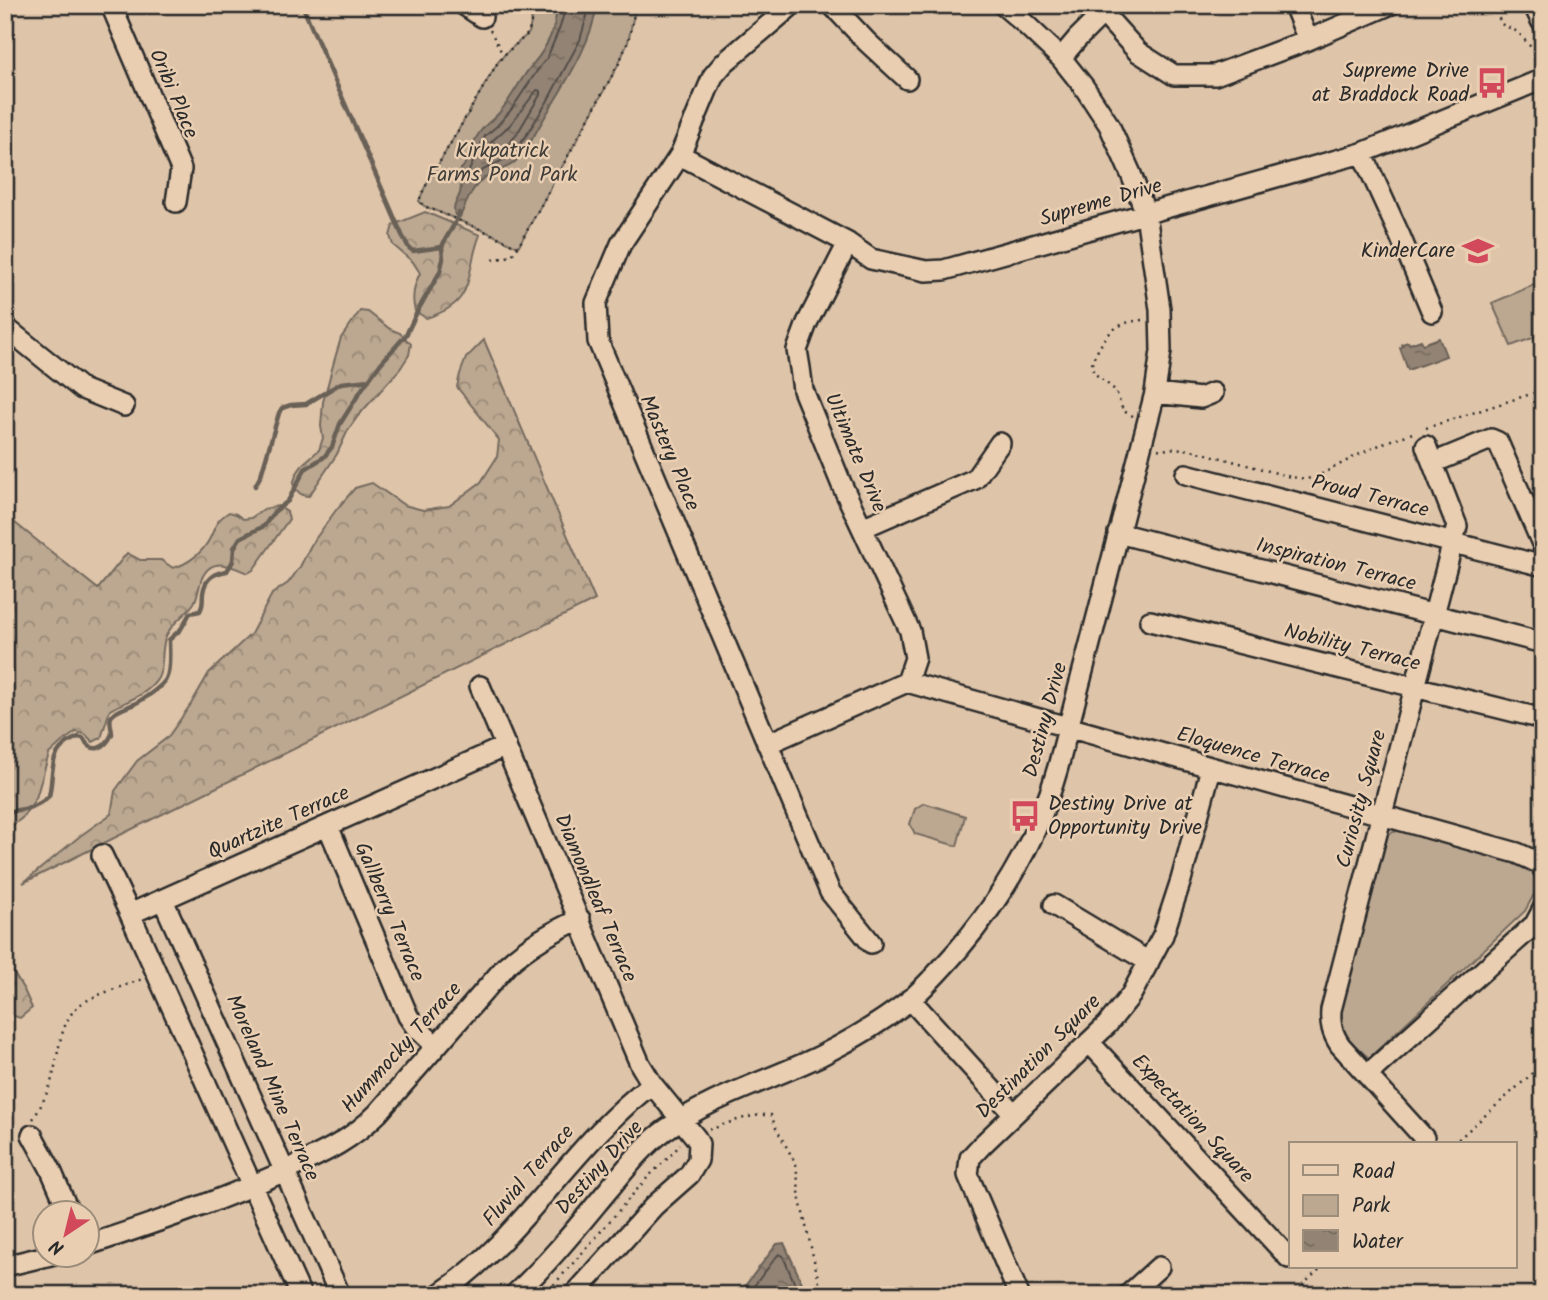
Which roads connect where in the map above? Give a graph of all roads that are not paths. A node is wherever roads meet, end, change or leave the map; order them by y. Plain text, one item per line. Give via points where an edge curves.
1 (111, 5) edge
2 (464, 5) edge
3 (792, 5) edge
4 (832, 5) edge
5 (1003, 5) edge
6 (1294, 5) edge
7 (1536, 5) edge
8 (1385, 6) edge
9 (1099, 9) edge
10 (482, 17) road end
11 (1543, 20) edge
12 (1308, 40) junction
13 (1061, 58) junction
14 (907, 79) dead end
15 (1543, 79) edge
16 (1362, 153) junction
17 (680, 155) junction
18 (176, 202) dead end
19 (1146, 214) junction
20 (848, 243) junction
21 (1432, 312) dead end
22 (5, 327) edge
23 (1155, 393) junction
24 (1213, 393) dead end
25 (124, 406) dead end
26 (1000, 443) dead end
27 (1186, 474) dead end
28 (862, 527) junction
29 (1118, 533) junction
30 (1453, 541) junction
31 (1543, 546) edge
32 (1543, 566) edge
33 (1434, 614) junction
34 (1150, 621) dead end
35 (1543, 643) edge
36 (907, 682) junction
37 (480, 686) dead end
38 (1416, 687) junction
39 (1543, 719) edge
40 (1068, 729) junction
41 (766, 744) junction
42 (506, 746) junction
43 (1211, 768) junction
44 (1381, 816) junction
45 (328, 826) junction
46 (102, 855) dead end
47 (1543, 869) edge
48 (163, 900) junction
49 (1054, 905) dead end
50 (1543, 909) edge
51 (130, 914) junction
52 (580, 919) junction
53 (871, 943) dead end
54 (1149, 962) junction
55 (911, 999) junction
56 (1089, 1042) junction
57 (436, 1046) junction
58 (1367, 1075) junction
59 (652, 1084) junction
60 (1014, 1114) junction
61 (682, 1119) junction
62 (33, 1127) road end
63 (1423, 1138) dead end
64 (285, 1171) junction
65 (252, 1186) junction
66 (63, 1198) edge
67 (102, 1240) edge
68 (1289, 1258) edge
69 (32, 1260) edge
70 (5, 1266) edge
71 (1159, 1267) dead end
72 (301, 1295) edge
73 (340, 1295) edge
74 (438, 1295) edge
75 (514, 1295) edge
76 (574, 1295) edge
77 (1019, 1295) edge
78 (1128, 1295) edge

1 - 18 street, Oribi Place via 181,169
2 - 10 street
3 - 17 street, Mastery Place via 713,76
4 - 14 street
5 - 13 street, Destiny Drive
6 - 12 street
7 - 11 main road
8 - 12 street
9 - 12 street via 1138,52 1174,75 1215,75
9 - 13 street
13 - 19 street, Destiny Drive via 1109,125
15 - 16 street, Supreme Drive
16 - 19 street, Supreme Drive
16 - 21 street
17 - 20 street, Supreme Drive
17 - 41 street, Mastery Place via 621,244 596,303 597,341
19 - 20 street, Supreme Drive via 944,271 871,259
19 - 23 street, Destiny Drive via 1160,322
20 - 28 street, Ultimate Drive via 797,350 803,390
22 - 25 street via 82,389
23 - 24 street via 1200,398
23 - 29 street, Destiny Drive
26 - 28 street via 975,479
27 - 30 street, Proud Terrace
28 - 36 street, Ultimate Drive via 910,631 915,658
29 - 33 street, Inspiration Terrace
29 - 40 street, Destiny Drive
30 - 31 street, Curiosity Square via 1457,526 1429,454 1491,439 1498,442
30 - 32 street, Proud Terrace
30 - 33 street, Curiosity Square
33 - 35 street, Inspiration Terrace
33 - 38 street, Curiosity Square
34 - 38 street, Nobility Terrace
36 - 40 street, Eloquence Terrace
36 - 41 street
37 - 42 street, Diamondleaf Terrace
38 - 39 street, Nobility Terrace
38 - 44 street, Curiosity Square
40 - 43 street, Eloquence Terrace
40 - 55 street, Destiny Drive via 1053,786 1020,863 972,933
41 - 53 street, Mastery Place via 830,892
42 - 45 street, Quartzite Terrace
42 - 52 street, Diamondleaf Terrace
43 - 44 street, Eloquence Terrace
43 - 54 street, Destination Square via 1164,935
44 - 47 street, Eloquence Terrace via 1517,853
44 - 58 street, Curiosity Square via 1330,1023 1340,1045
45 - 48 street, Quartzite Terrace
45 - 57 street, Gallberry Terrace via 408,1016
46 - 51 street
48 - 51 street, Quartzite Terrace
48 - 64 street, Moreland Mine Terrace
49 - 54 street
50 - 58 street via 1535,924
51 - 65 street
52 - 57 street, Hummocky Terrace via 518,954
52 - 59 street, Diamondleaf Terrace
54 - 56 street, Destination Square via 1131,995
55 - 60 street
55 - 61 street, Destiny Drive via 824,1054
56 - 60 street, Destination Square
56 - 68 street, Expectation Square
57 - 64 street, Hummocky Terrace via 356,1134
58 - 63 street, Curiosity Square
59 - 61 street, Diamondleaf Terrace
59 - 74 street, Fluvial Terrace via 603,1127 502,1243
60 - 77 street, Destination Square via 970,1158 968,1175
61 - 75 street, Destiny Drive via 645,1147
61 - 76 street, Diamondleaf Terrace via 699,1144 695,1168
62 - 66 street
64 - 65 street, Hummocky Terrace
64 - 73 street, Moreland Mine Terrace
65 - 67 street, Hummocky Terrace
65 - 72 street
69 - 70 street
71 - 78 street

